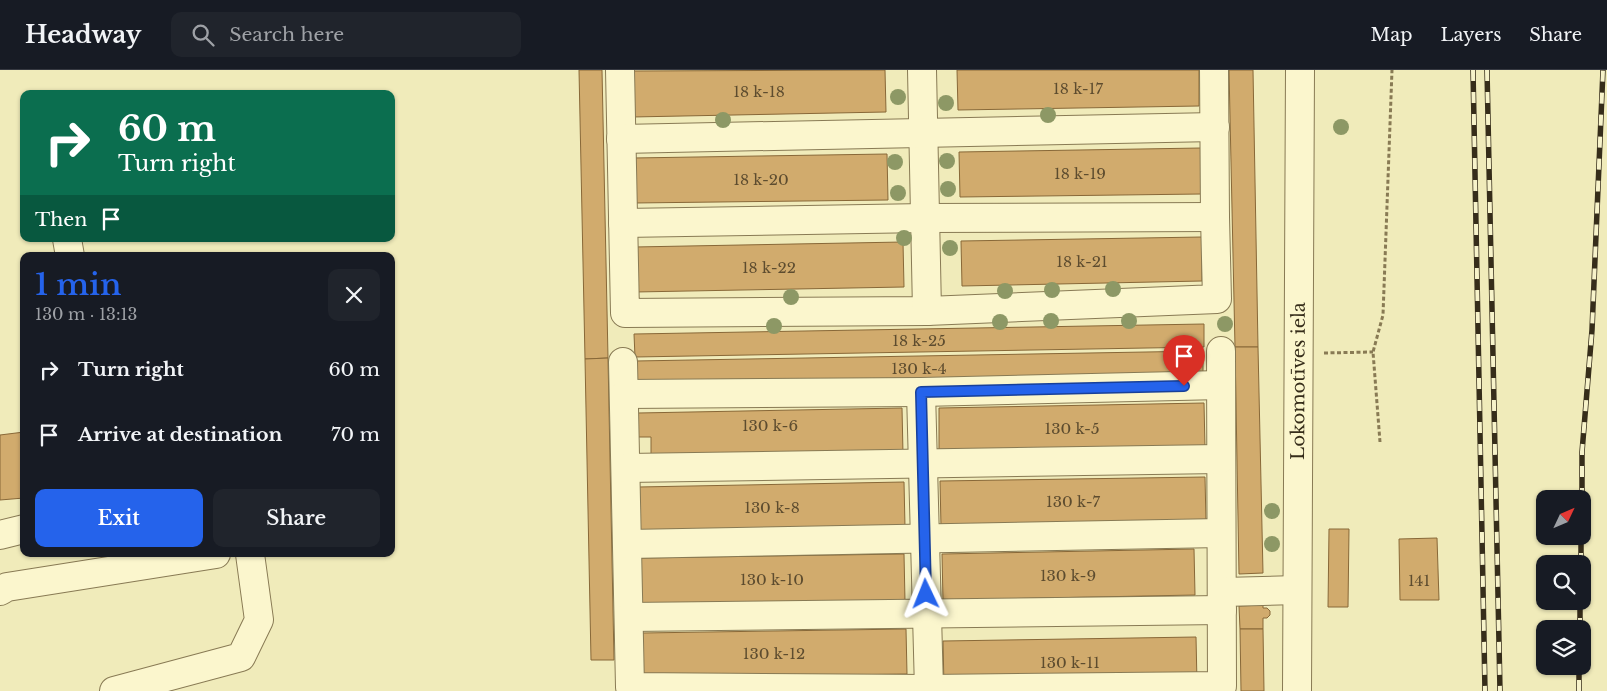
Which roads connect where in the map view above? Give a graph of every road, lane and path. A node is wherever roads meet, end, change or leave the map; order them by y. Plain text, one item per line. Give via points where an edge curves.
1 (620, 70) edge
2 (922, 70) edge
3 (1214, 70) edge
4 (1300, 70) edge
5 (1392, 70) edge
6 (1215, 128) junction
7 (923, 134) junction
8 (621, 139) junction
9 (925, 218) junction
10 (1215, 218) junction
11 (623, 223) junction
12 (927, 311) junction
13 (1221, 352) dead end
14 (1373, 352) junction
15 (1298, 354) junction
16 (623, 362) dead end
17 (1221, 385) junction
18 (921, 392) junction
19 (625, 394) junction
20 (1380, 442) dead end
21 (1220, 459) junction
22 (922, 464) junction
23 (626, 468) junction
24 (20, 530) edge
25 (1221, 533) junction
26 (0, 536) edge
27 (924, 539) junction
28 (628, 544) junction
29 (197, 557) edge
30 (250, 557) edge
31 (1297, 590) junction
32 (0, 591) edge
33 (1222, 601) junction
34 (927, 613) junction
35 (630, 616) junction
36 (929, 689) junction
37 (114, 691) edge
38 (1297, 691) edge

1 - 8 street
2 - 7 street
3 - 6 street
4 - 15 street, Lokomotīves iela
5 - 14 path via 1383,314
6 - 7 street
6 - 10 street
7 - 8 street
7 - 9 street
8 - 11 street
9 - 10 street
9 - 11 street
9 - 12 street
10 - 12 street via 1217,299
11 - 12 street via 625,313
13 - 17 street
14 - 15 path
14 - 20 path
15 - 31 street, Lokomotīves iela
16 - 19 street
17 - 18 street
17 - 21 street
18 - 19 street
18 - 22 street
19 - 23 street
21 - 22 street
21 - 25 street
22 - 23 street
22 - 27 street
23 - 28 street
24 - 26 street
25 - 27 street
25 - 33 street
27 - 28 street
27 - 34 street
28 - 35 street
29 - 32 street via 7,587
30 - 37 street via 259,620 241,658
31 - 33 street
31 - 38 street, Lokomotīves iela
33 - 34 street
33 - 36 street via 1222,686
34 - 35 street
34 - 36 street
35 - 36 street via 630,687

